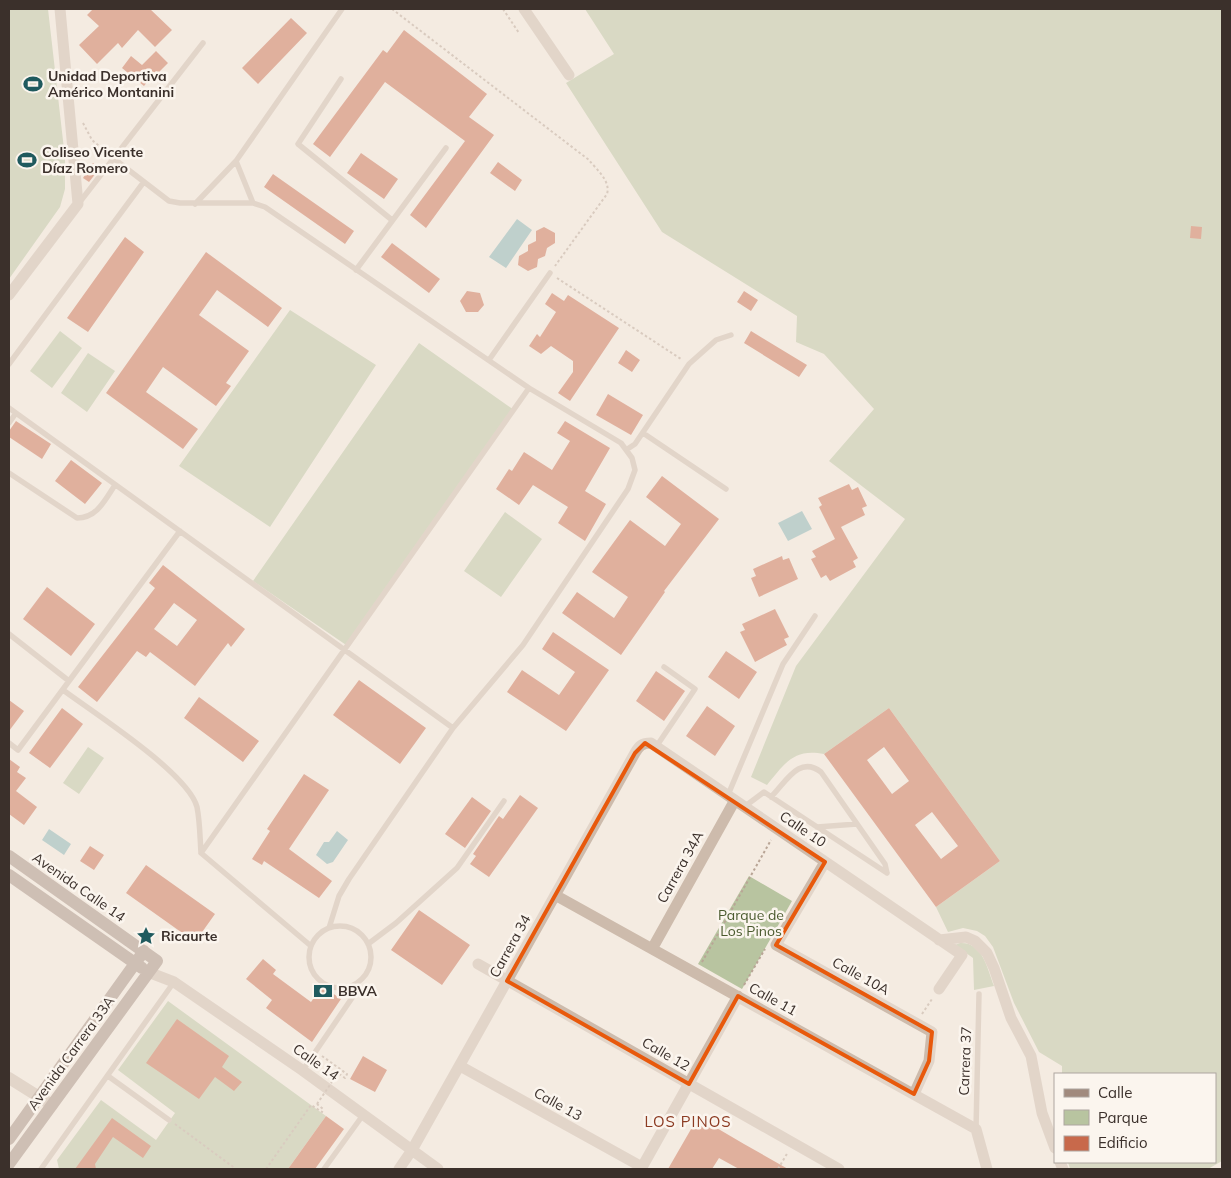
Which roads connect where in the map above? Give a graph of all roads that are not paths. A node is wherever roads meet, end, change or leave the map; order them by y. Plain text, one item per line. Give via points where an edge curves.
1 (60, 9) edge
2 (342, 9) edge
3 (524, 9) edge
4 (202, 43) dead end
5 (569, 75) dead end
6 (341, 79) dead end
7 (446, 148) dead end
8 (113, 158) junction
9 (236, 161) junction
10 (143, 183) junction
11 (253, 203) junction
12 (78, 204) junction
13 (195, 204) junction
14 (392, 220) junction
15 (356, 270) junction
16 (550, 273) road end
17 (9, 295) edge
18 (731, 335) dead end
19 (489, 360) junction
20 (9, 364) edge
21 (529, 388) junction
22 (9, 408) edge
23 (16, 413) junction
24 (9, 423) edge
25 (643, 433) junction
26 (626, 450) junction
27 (9, 473) edge
28 (115, 485) junction
29 (726, 489) dead end
30 (180, 531) junction
31 (815, 616) dead end
32 (9, 634) edge
33 (346, 650) junction
34 (664, 667) dead end
35 (69, 681) junction
36 (63, 690) junction
37 (453, 728) junction
38 (9, 743) edge
39 (653, 745) junction
40 (772, 798) junction
41 (504, 801) dead end
42 (736, 801) junction
43 (857, 824) junction
44 (817, 827) junction
45 (202, 853) junction
46 (9, 856) edge
47 (825, 862) junction
48 (9, 875) edge
49 (555, 895) junction
50 (329, 928) junction
51 (939, 940) junction
52 (368, 944) junction
53 (311, 946) junction
54 (652, 949) junction
55 (144, 951) junction
56 (157, 961) junction
57 (136, 964) junction
58 (478, 964) dead end
59 (148, 972) junction
60 (508, 981) junction
61 (174, 982) junction
62 (352, 986) junction
63 (939, 989) road end
64 (979, 994) dead end
65 (738, 996) junction
66 (65, 1061) junction
67 (460, 1066) junction
68 (77, 1070) junction
69 (302, 1070) junction
70 (108, 1076) junction
71 (9, 1078) edge
72 (689, 1084) junction
73 (914, 1094) junction
74 (39, 1097) junction
75 (52, 1105) junction
76 (363, 1115) junction
77 (169, 1120) road end
78 (976, 1129) junction
79 (9, 1139) edge
80 (1054, 1145) edge
81 (412, 1150) junction
82 (9, 1164) edge
83 (642, 1168) edge
84 (41, 1169) edge
85 (324, 1169) edge
86 (399, 1169) edge
87 (438, 1169) edge
88 (839, 1169) edge
89 (988, 1169) edge

1 - 12 street
2 - 9 lane
3 - 5 street
4 - 8 lane
6 - 14 lane via 298,144
7 - 14 lane
8 - 10 lane
8 - 12 lane
9 - 11 lane
9 - 13 lane
10 - 13 lane via 169,201
10 - 20 lane
11 - 13 lane
11 - 15 lane
12 - 17 street
14 - 15 lane
15 - 19 lane
16 - 19 lane
18 - 25 lane via 716,340 689,364
19 - 21 lane
21 - 26 lane via 621,443
21 - 33 lane
22 - 23 lane
23 - 24 lane
23 - 28 lane
25 - 26 lane
25 - 29 lane
26 - 37 lane via 635,470 628,489 523,645
27 - 28 lane via 77,518 91,516
28 - 30 lane
30 - 33 lane
30 - 35 lane
31 - 42 lane via 784,664
32 - 35 lane
33 - 37 lane
33 - 45 lane
34 - 39 lane via 696,688
35 - 36 lane
36 - 38 lane via 18,750
36 - 45 lane via 172,771 188,789 197,807
37 - 50 lane via 348,879
39 - 42 street, Calle 10
39 - 49 street, Carrera 34 via 640,746 635,753
40 - 42 lane via 764,792
40 - 43 lane via 798,768 813,766 821,772
40 - 44 lane
41 - 52 lane via 456,868
42 - 47 street, Calle 10
42 - 54 street, Carrera 34A
43 - 44 lane
43 - 44 lane via 886,864 887,873
45 - 53 lane
46 - 55 main road, Avenida Calle 14
47 - 51 street, Calle 10
47 - 73 street, Calle 10A via 776,945 932,1032 930,1061
48 - 57 main road
49 - 54 street, Calle 11
49 - 60 street, Carrera 34
50 - 52 lane via 348,927 363,936
50 - 53 lane via 321,932
51 - 63 street, Calle 10 via 962,955
51 - 80 street via 966,937 976,941 987,953 1011,1018 1031,1056 1042,1113
52 - 62 lane via 371,964 367,973
53 - 62 lane via 310,964 318,980 334,988
54 - 65 street, Calle 11
55 - 56 main road, Avenida Calle 14
55 - 57 main road, Avenida Carrera 33A
56 - 59 main road, Avenida Carrera 33A
56 - 61 street, Calle 14
57 - 59 main road
57 - 66 main road, Avenida Carrera 33A
58 - 60 street, Calle 12
59 - 61 street, Calle 14
59 - 68 main road, Avenida Carrera 33A
60 - 67 street, Carrera 34
60 - 72 street, Calle 12
61 - 69 street, Calle 14
61 - 70 lane
62 - 69 lane via 354,995
64 - 78 lane, Carrera 37
65 - 72 street
65 - 73 street, Calle 11
66 - 68 main road
66 - 74 main road, Avenida Carrera 33A
67 - 81 street, Carrera 34
67 - 83 street, Calle 13
68 - 75 main road, Avenida Carrera 33A
69 - 76 street, Calle 14
70 - 77 lane
70 - 84 lane
71 - 74 street
72 - 83 street
72 - 88 street, Calle 12
73 - 78 street, Calle 11
74 - 75 street
74 - 79 main road, Avenida Carrera 33A
75 - 82 main road, Avenida Carrera 33A
76 - 81 street, Calle 14
76 - 85 lane
78 - 89 street
81 - 86 street, Carrera 34
81 - 87 street, Calle 14

